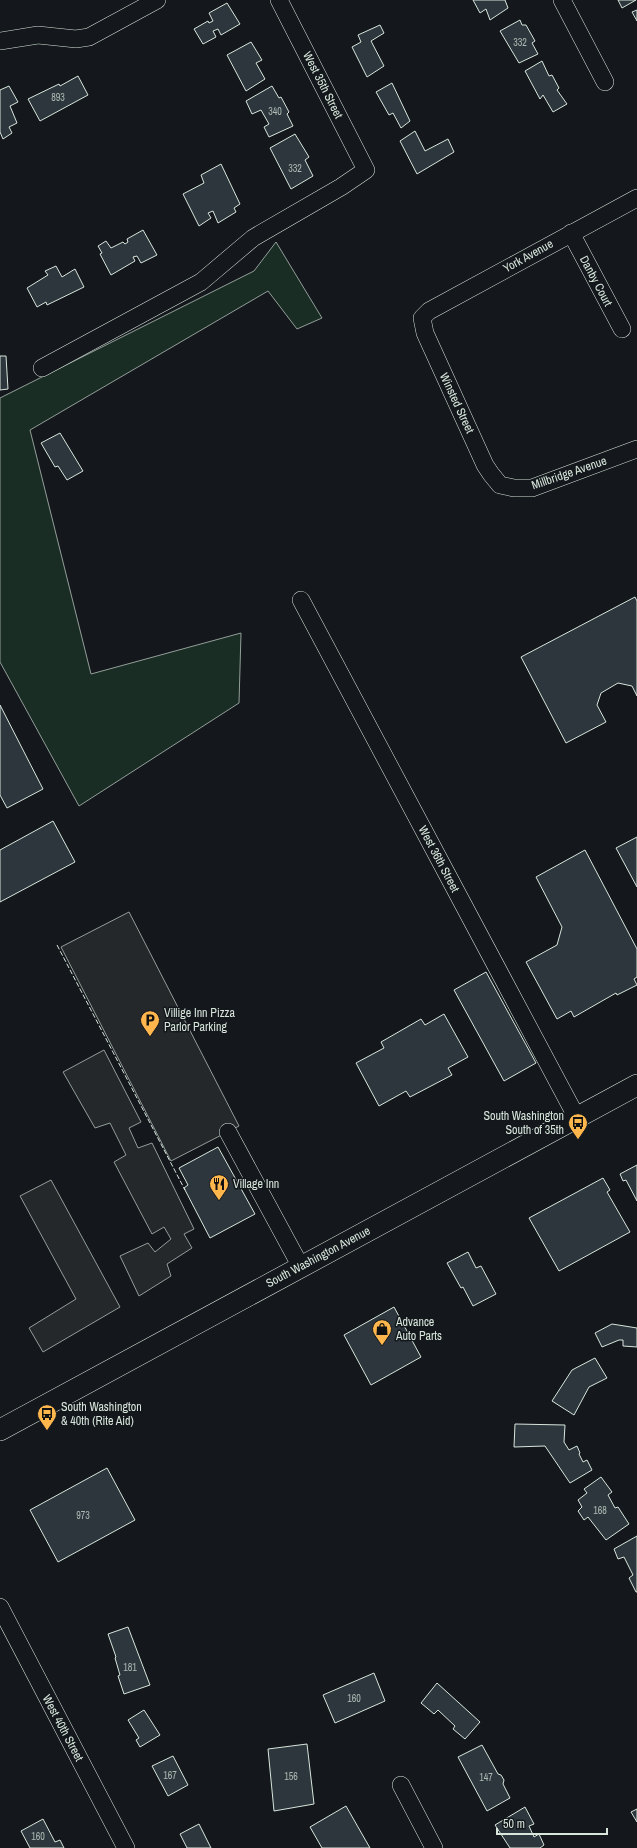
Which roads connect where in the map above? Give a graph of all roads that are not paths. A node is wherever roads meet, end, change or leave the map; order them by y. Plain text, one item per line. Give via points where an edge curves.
1 (157, 0) edge
2 (279, 0) edge
3 (562, 0) edge
4 (0, 41) edge
5 (605, 82) dead end
6 (637, 198) edge
7 (571, 233) junction
8 (422, 318) joint
9 (622, 329) dead end
10 (42, 368) dead end
11 (637, 449) edge
12 (500, 485) joint
13 (301, 600) dead end
14 (637, 1085) edge
15 (577, 1118) junction
16 (228, 1132) dead end
17 (301, 1267) junction
18 (0, 1430) edge
19 (0, 1607) edge
20 (401, 1785) dead end
21 (126, 1848) edge
22 (434, 1848) edge

1 - 4 street via 89,37 76,39 38,35
2 - 10 street, West 35th Street via 366,170 253,238 201,282
3 - 5 street
6 - 7 street, York Avenue
7 - 8 street, York Avenue via 429,310
7 - 9 street, Danby Court
8 - 12 street, Winsted Street via 425,333 485,465
11 - 12 street, Millbridge Avenue via 532,488
13 - 15 street, West 36th Street
14 - 15 main road, South Washington Avenue
15 - 17 main road, South Washington Avenue
16 - 17 street
17 - 18 main road, South Washington Avenue
19 - 21 street, West 40th Street
20 - 22 street

